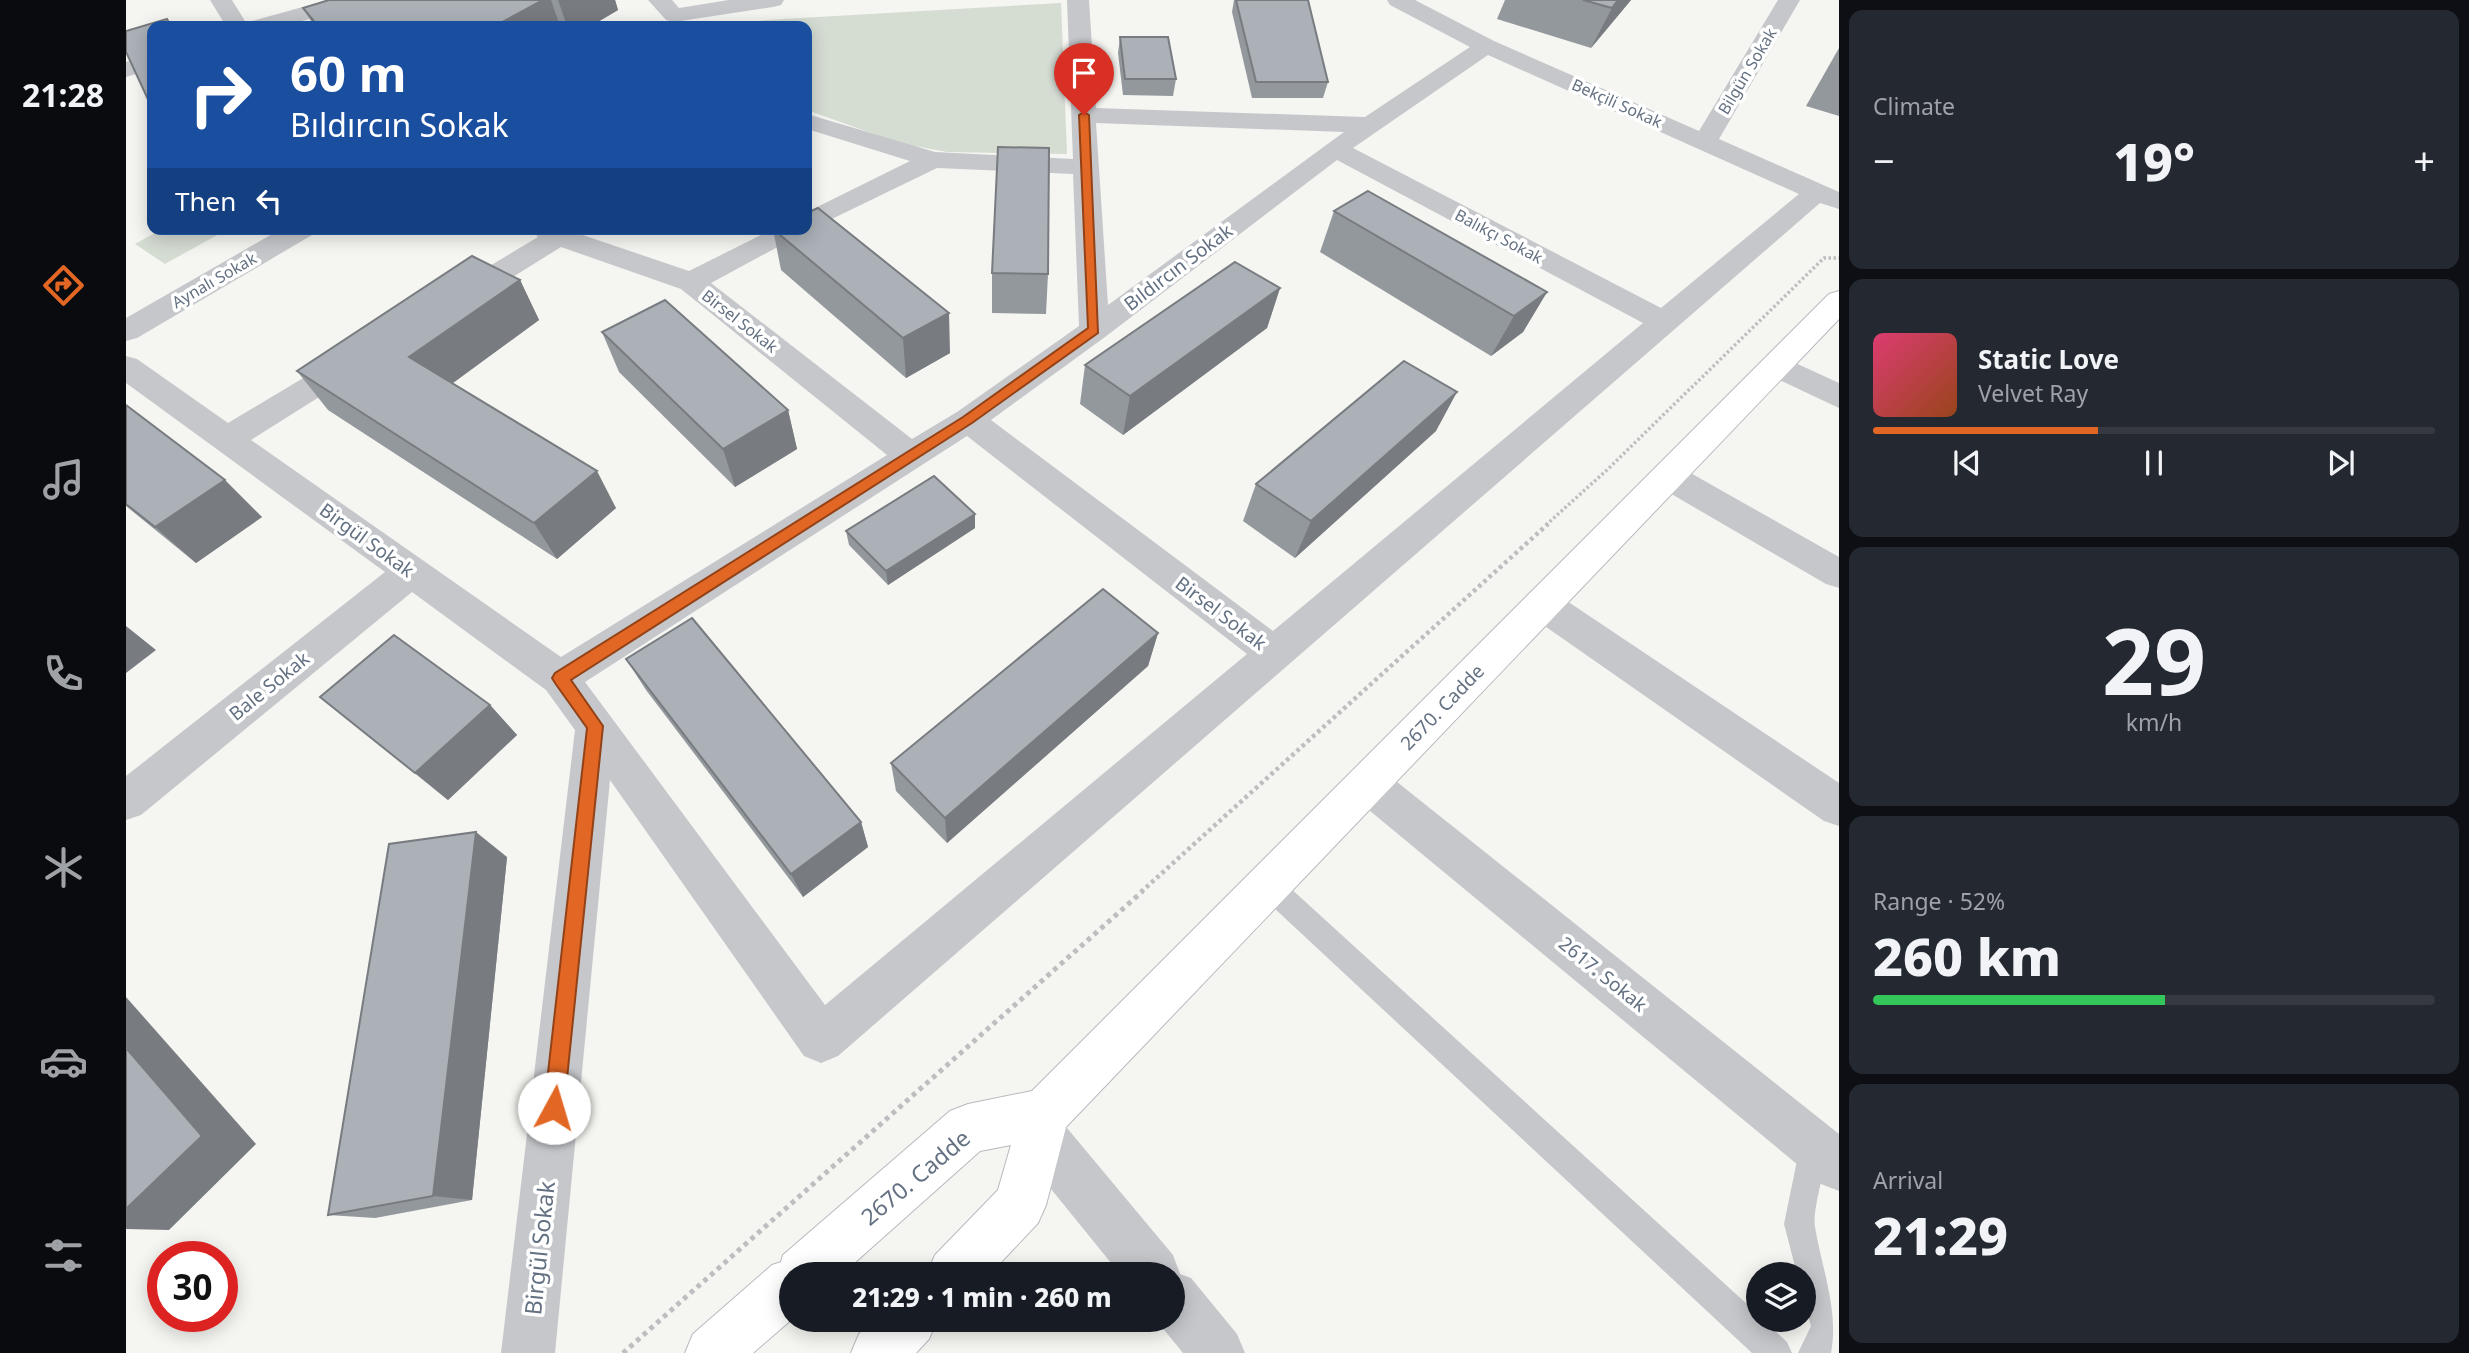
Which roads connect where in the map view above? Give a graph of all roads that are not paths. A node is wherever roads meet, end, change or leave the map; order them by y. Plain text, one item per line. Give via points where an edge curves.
1 (221, 0) edge
2 (352, 0) edge
3 (761, 0) edge
4 (773, 0) edge
5 (1078, 0) edge
6 (1398, 0) edge
7 (1788, 0) edge
8 (662, 14) edge
9 (234, 21) edge
10 (278, 21) edge
11 (1486, 46) junction
12 (147, 63) edge
13 (126, 70) edge
14 (1084, 115) junction
15 (812, 123) edge
16 (1369, 125) junction
17 (1705, 142) junction
18 (1335, 149) junction
19 (933, 160) junction
20 (1086, 167) junction
21 (1828, 196) edge
22 (812, 220) edge
23 (292, 235) edge
24 (549, 235) edge
25 (558, 235) edge
26 (783, 235) edge
27 (691, 282) junction
28 (1839, 301) edge
29 (439, 309) edge
30 (1664, 322) junction
31 (1094, 330) junction
32 (126, 331) edge
33 (380, 345) edge
34 (1776, 365) junction
35 (126, 367) edge
36 (1839, 397) edge
37 (968, 420) junction
38 (227, 439) junction
39 (911, 456) junction
40 (1668, 475) junction
41 (412, 572) junction
42 (1839, 574) edge
43 (1542, 604) junction
44 (1275, 654) junction
45 (560, 678) junction
46 (595, 726) junction
47 (1367, 783) junction
48 (126, 801) edge
49 (1839, 807) edge
50 (1268, 885) junction
51 (1042, 1123) junction
52 (1827, 1156) edge
53 (816, 1262) edge
54 (965, 1262) edge
55 (1145, 1262) edge
56 (779, 1294) edge
57 (1185, 1312) edge
58 (898, 1332) edge
59 (528, 1353) edge
60 (712, 1353) edge
61 (878, 1353) edge
62 (1219, 1353) edge
63 (1776, 1353) edge
64 (1814, 1353) edge

1 - 9 street
2 - 10 street
3 - 4 street
3 - 8 street
5 - 14 street
6 - 11 street, Bekçili Sokak
7 - 17 street, Bilgün Sokak
11 - 16 street, Bıldırcın Sokak
11 - 17 street, Bekçili Sokak
12 - 13 street
14 - 16 street
14 - 20 street
15 - 19 street
16 - 18 street, Bıldırcın Sokak
17 - 21 street, Bekçili Sokak
18 - 30 street, Balıkçı Sokak
18 - 31 street, Bıldırcın Sokak
19 - 20 street
19 - 22 street
20 - 31 street
21 - 30 street
23 - 32 street, Aynalı Sokak
24 - 29 street
25 - 27 street, Birsel Sokak
26 - 27 street
27 - 39 street, Birsel Sokak
28 - 34 main road, 2670. Cadde
30 - 44 street
31 - 37 street, Bıldırcın Sokak
33 - 38 street
34 - 36 street
34 - 40 main road, 2670. Cadde
35 - 38 street, Birgül Sokak
37 - 39 street, Bıldırcın Sokak
37 - 44 street, Birsel Sokak
38 - 41 street, Birgül Sokak
39 - 45 street, Bıldırcın Sokak
40 - 42 street
40 - 43 main road, 2670. Cadde
41 - 45 street, Birgül Sokak
41 - 48 street, Bale Sokak
43 - 47 main road, 2670. Cadde
43 - 49 street
44 - 46 street, Birgül Sokak via 821,1039
45 - 46 street, Birgül Sokak
46 - 59 street, Birgül Sokak
47 - 50 main road, 2670. Cadde
47 - 52 street, 2617. Sokak
50 - 51 main road, 2670. Cadde
50 - 63 lane
51 - 53 main road, 2670. Cadde via 968,1129
51 - 54 main road, 2670. Cadde via 1020,1205
51 - 55 street
52 - 64 lane via 1799,1224 1827,1327
56 - 60 main road
57 - 62 street
58 - 61 main road

